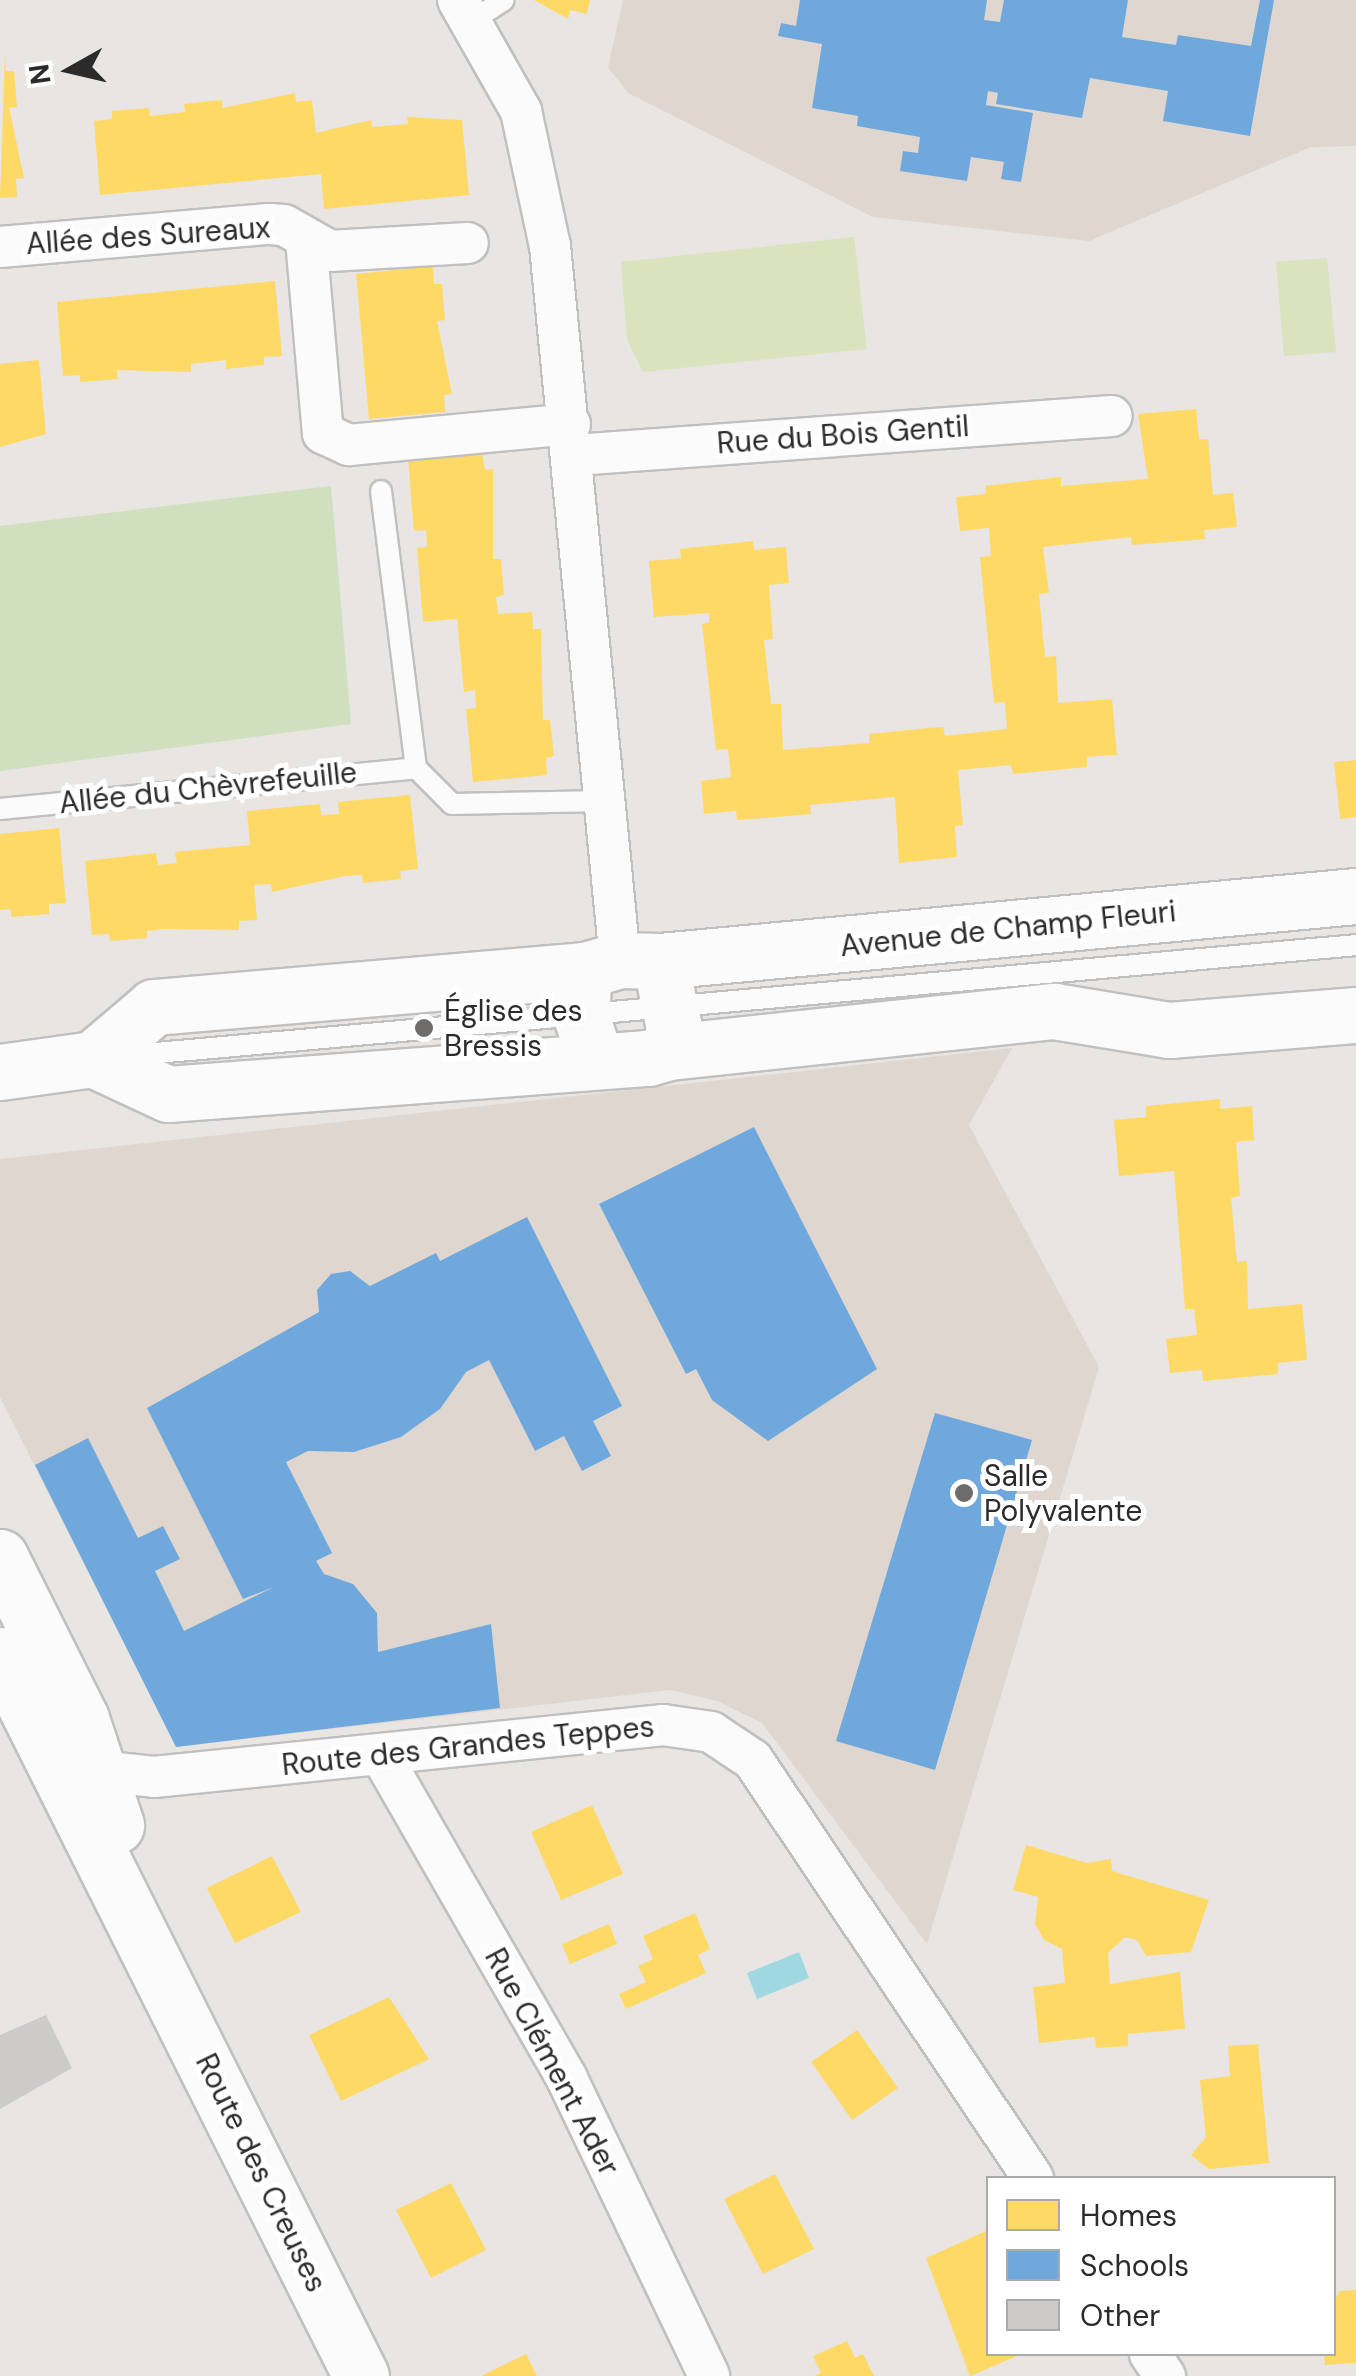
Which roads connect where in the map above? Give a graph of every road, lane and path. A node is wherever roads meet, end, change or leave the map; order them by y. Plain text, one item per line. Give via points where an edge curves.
1 (504, 0) edge
2 (464, 11) edge
3 (306, 240) junction
4 (468, 243) dead end
5 (0, 247) edge
6 (1112, 416) dead end
7 (572, 439) junction
8 (380, 491) dead end
9 (416, 768) junction
10 (605, 801) junction
11 (0, 809) edge
12 (1356, 896) edge
13 (1356, 945) edge
14 (626, 1003) junction
15 (1356, 1016) edge
16 (94, 1059) junction
17 (0, 1072) edge
18 (0, 1557) edge
19 (6, 1668) edge
20 (381, 1755) junction
21 (99, 1771) junction
22 (161, 1971) junction
23 (1032, 2176) edge
24 (360, 2376) edge
25 (708, 2376) edge

1 - 2 lane
2 - 7 street via 521,111 550,246
3 - 4 street, Allée des Sureaux via 330,251
3 - 5 street, Allée des Sureaux via 284,225 269,224
3 - 7 street, Rue du Bois Gentil via 322,433 350,444
6 - 7 street, Rue du Bois Gentil
7 - 10 street
8 - 9 lane
9 - 10 lane via 452,804
9 - 11 lane, Allée du Chèvrefeuille
10 - 14 street
12 - 14 street, Avenue de Champ Fleuri
13 - 14 lane, Avenue de Champ Fleuri
14 - 15 street, Avenue de Champ Fleuri via 1054,1012 1169,1030
14 - 16 street, Avenue de Champ Fleuri via 168,1094
14 - 16 street, Avenue de Champ Fleuri via 154,1007
16 - 17 street
18 - 21 street, Route des Creuses via 81,1719
19 - 21 street, Route des Grandes Teppes via 61,1750
19 - 22 street, Route des Creuses
20 - 21 street, Route des Grandes Teppes via 154,1777
20 - 23 street, Route des Grandes Teppes via 664,1725 711,1732 734,1745 752,1760
20 - 25 street, Rue Clément Ader via 566,2079
21 - 22 street, Route des Creuses
22 - 24 street, Route des Creuses

